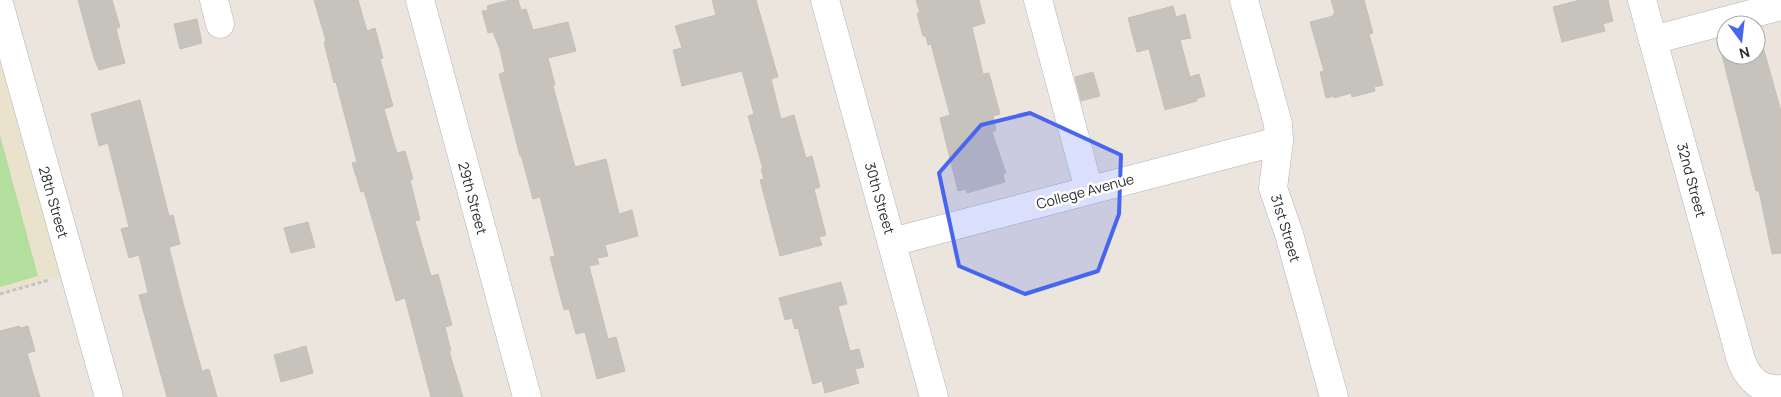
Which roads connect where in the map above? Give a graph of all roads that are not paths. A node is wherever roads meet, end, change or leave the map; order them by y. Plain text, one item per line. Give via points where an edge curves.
1 (420, 0) edge
2 (825, 0) edge
3 (1038, 0) edge
4 (1244, 0) edge
5 (1642, 0) edge
6 (1781, 6) edge
7 (0, 7) edge
8 (1653, 40) junction
9 (1278, 141) junction
10 (1089, 190) junction
11 (892, 242) junction
12 (1781, 389) edge
13 (109, 397) edge
14 (527, 397) edge
15 (934, 397) edge
16 (1334, 397) edge

1 - 14 street, 29th Street
2 - 11 street, 30th Street
3 - 10 street
4 - 9 street, 31st Street via 1278,124
5 - 8 street, 32nd Street
6 - 8 street
7 - 13 street, 28th Street
8 - 12 street, 32nd Street via 1741,360 1747,374 1760,385
9 - 10 street, College Avenue
9 - 16 street, 31st Street via 1273,188
10 - 11 street, College Avenue
11 - 15 street, 30th Street

